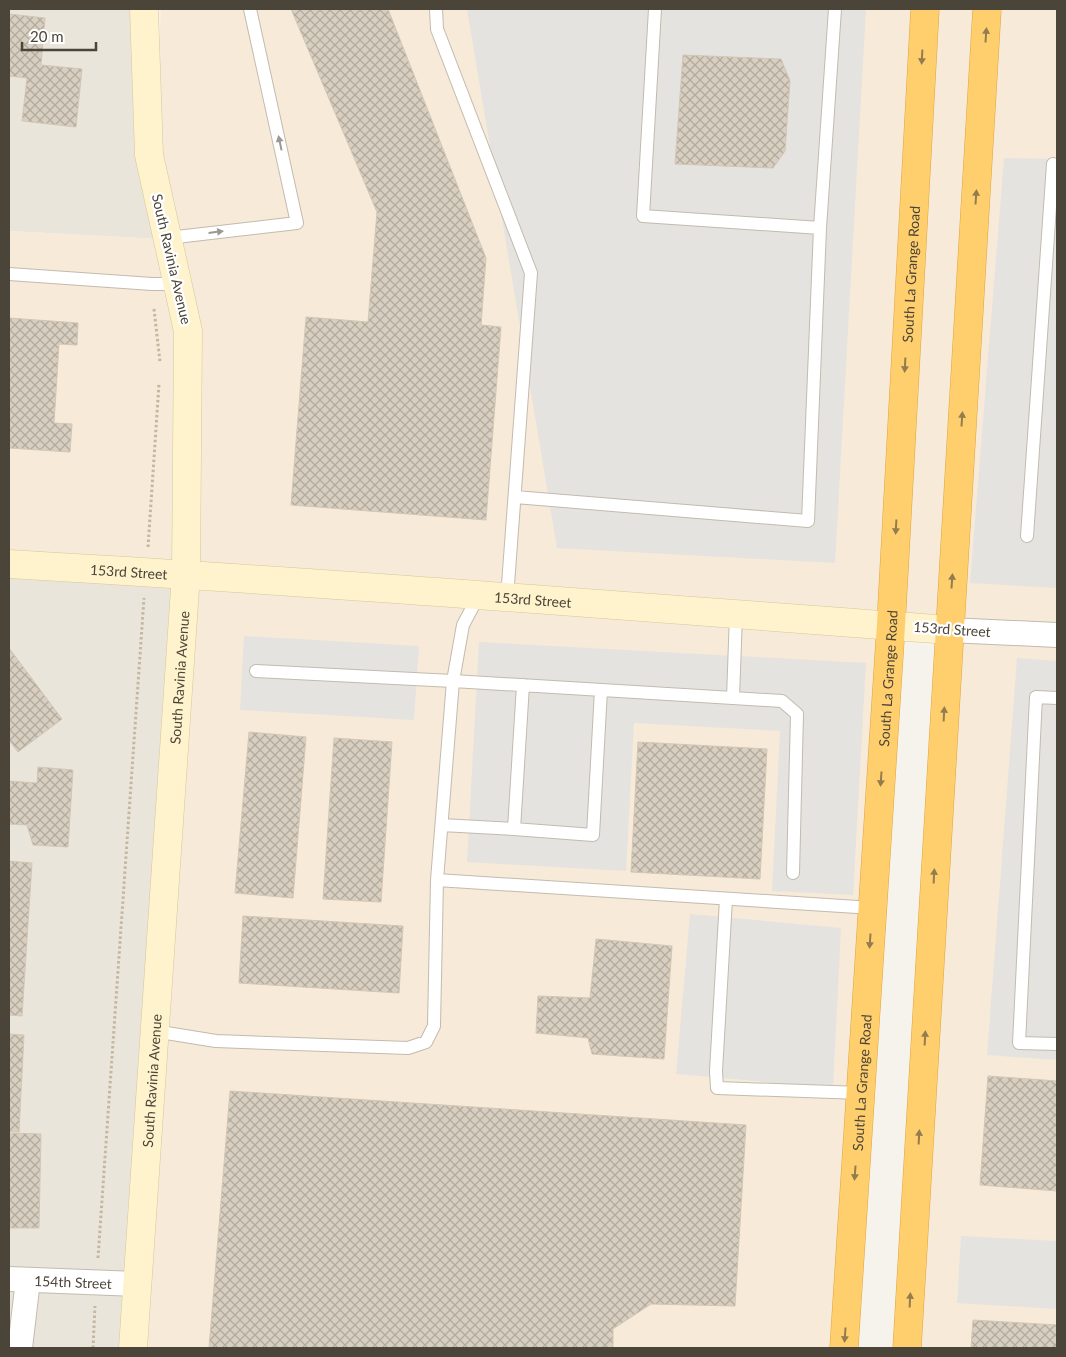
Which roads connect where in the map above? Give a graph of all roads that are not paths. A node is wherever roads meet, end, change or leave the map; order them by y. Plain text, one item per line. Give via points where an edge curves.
1 (144, 9) edge
2 (250, 9) edge
3 (436, 9) edge
4 (655, 9) edge
5 (835, 9) edge
6 (925, 9) edge
7 (988, 9) edge
8 (1053, 164) dead end
9 (820, 228) junction
10 (168, 238) junction
11 (9, 274) edge
12 (178, 284) junction
13 (514, 497) junction
14 (1027, 536) dead end
15 (9, 564) edge
16 (186, 574) junction
17 (479, 595) junction
18 (507, 598) junction
19 (736, 614) junction
20 (891, 625) junction
21 (949, 630) junction
22 (1057, 635) edge
23 (256, 671) dead end
24 (453, 681) junction
25 (523, 685) junction
26 (601, 690) junction
27 (733, 698) junction
28 (1057, 698) edge
29 (442, 825) junction
30 (514, 829) junction
31 (794, 873) dead end
32 (437, 880) junction
33 (726, 899) junction
34 (873, 908) junction
35 (154, 1031) junction
36 (1057, 1044) edge
37 (860, 1093) junction
38 (18, 1279) edge
39 (137, 1284) junction
40 (20, 1348) edge
41 (133, 1348) edge
42 (844, 1348) edge
43 (907, 1348) edge

1 - 10 street, South Ravinia Avenue via 149,155
10 -> 2 lane via 297,223
3 - 13 lane via 437,29 531,273
4 - 9 lane via 643,216
5 - 9 lane
6 -> 20 highway, South La Grange Road
21 -> 7 highway
8 - 14 lane
9 - 13 lane via 808,521
10 - 12 street, South Ravinia Avenue
11 - 12 lane
12 - 16 street, South Ravinia Avenue via 188,331
13 - 18 lane
15 - 16 street, 153rd Street
16 - 17 street, 153rd Street
16 - 35 street, South Ravinia Avenue
17 - 18 street, 153rd Street
17 - 24 lane via 463,625
18 - 19 street, 153rd Street
19 - 20 street, 153rd Street
19 - 27 lane
20 - 21 street, 153rd Street
20 -> 34 highway, South La Grange Road
21 - 22 street, 153rd Street
43 -> 21 highway
23 - 24 lane
24 - 25 lane
24 - 29 lane
25 - 26 lane
25 - 30 lane
26 - 27 lane
26 - 30 lane via 593,834
27 - 31 lane via 782,701 797,714
28 - 36 lane via 1036,697 1019,1042
29 - 30 lane
29 - 32 lane
32 - 33 lane
32 - 35 lane via 434,1026 426,1042 408,1048 235,1042
33 - 34 lane
33 - 37 lane via 717,1088
34 -> 37 highway, South La Grange Road
35 - 39 street, South Ravinia Avenue
37 -> 42 highway, South La Grange Road
38 - 39 street, 154th Street
38 - 40 street
39 - 41 street, South Ravinia Avenue

